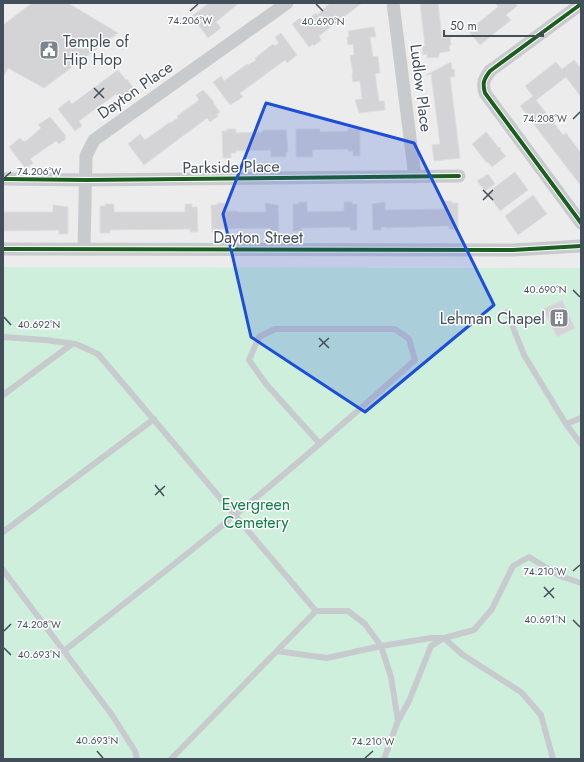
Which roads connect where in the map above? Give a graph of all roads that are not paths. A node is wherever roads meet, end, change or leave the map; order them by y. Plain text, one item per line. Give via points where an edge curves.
1 (287, 3) edge
2 (393, 3) edge
3 (581, 4) edge
4 (459, 176) dead end
5 (415, 177) junction
6 (3, 179) edge
7 (86, 180) junction
8 (581, 223) edge
9 (581, 246) edge
10 (3, 249) edge
11 (84, 249) junction
12 (507, 312) dead end
13 (3, 337) edge
14 (72, 344) junction
15 (3, 394) edge
16 (581, 418) edge
17 (154, 419) junction
18 (566, 424) junction
19 (320, 444) junction
20 (581, 444) edge
21 (235, 515) junction
22 (3, 532) edge
23 (3, 570) edge
24 (581, 583) edge
25 (316, 611) junction
26 (444, 638) junction
27 (381, 646) junction
28 (64, 651) junction
29 (277, 651) junction
30 (398, 721) junction
31 (137, 759) edge
32 (171, 759) edge
33 (384, 759) edge
34 (553, 759) edge

1 - 7 street, Dayton Place via 94,140 86,156
2 - 5 street, Ludlow Place
3 - 8 street via 490,71 484,78 483,85 486,93
4 - 5 street, Parkside Place
5 - 7 street, Parkside Place
6 - 7 street, Parkside Place
7 - 11 street, Dayton Place
9 - 11 street, Dayton Street via 513,250
10 - 11 street, Dayton Street
12 - 18 lane via 524,355
13 - 14 lane
14 - 15 lane
14 - 17 lane via 98,354
16 - 18 lane
17 - 21 lane
17 - 22 lane
18 - 20 lane
19 - 19 lane via 415,360 409,339 395,329 275,329 259,337 249,360 266,384
19 - 21 lane
21 - 25 lane
21 - 28 lane
23 - 28 lane
24 - 26 lane via 560,576 529,557 512,566 492,609 474,630
25 - 27 lane via 348,611 365,624
25 - 29 lane
26 - 27 lane
26 - 30 lane via 431,646 409,701
26 - 34 lane via 463,656 521,692 541,715
27 - 29 lane via 327,658
27 - 30 lane via 391,677
28 - 31 lane via 112,715 135,751
29 - 32 lane
30 - 33 lane

